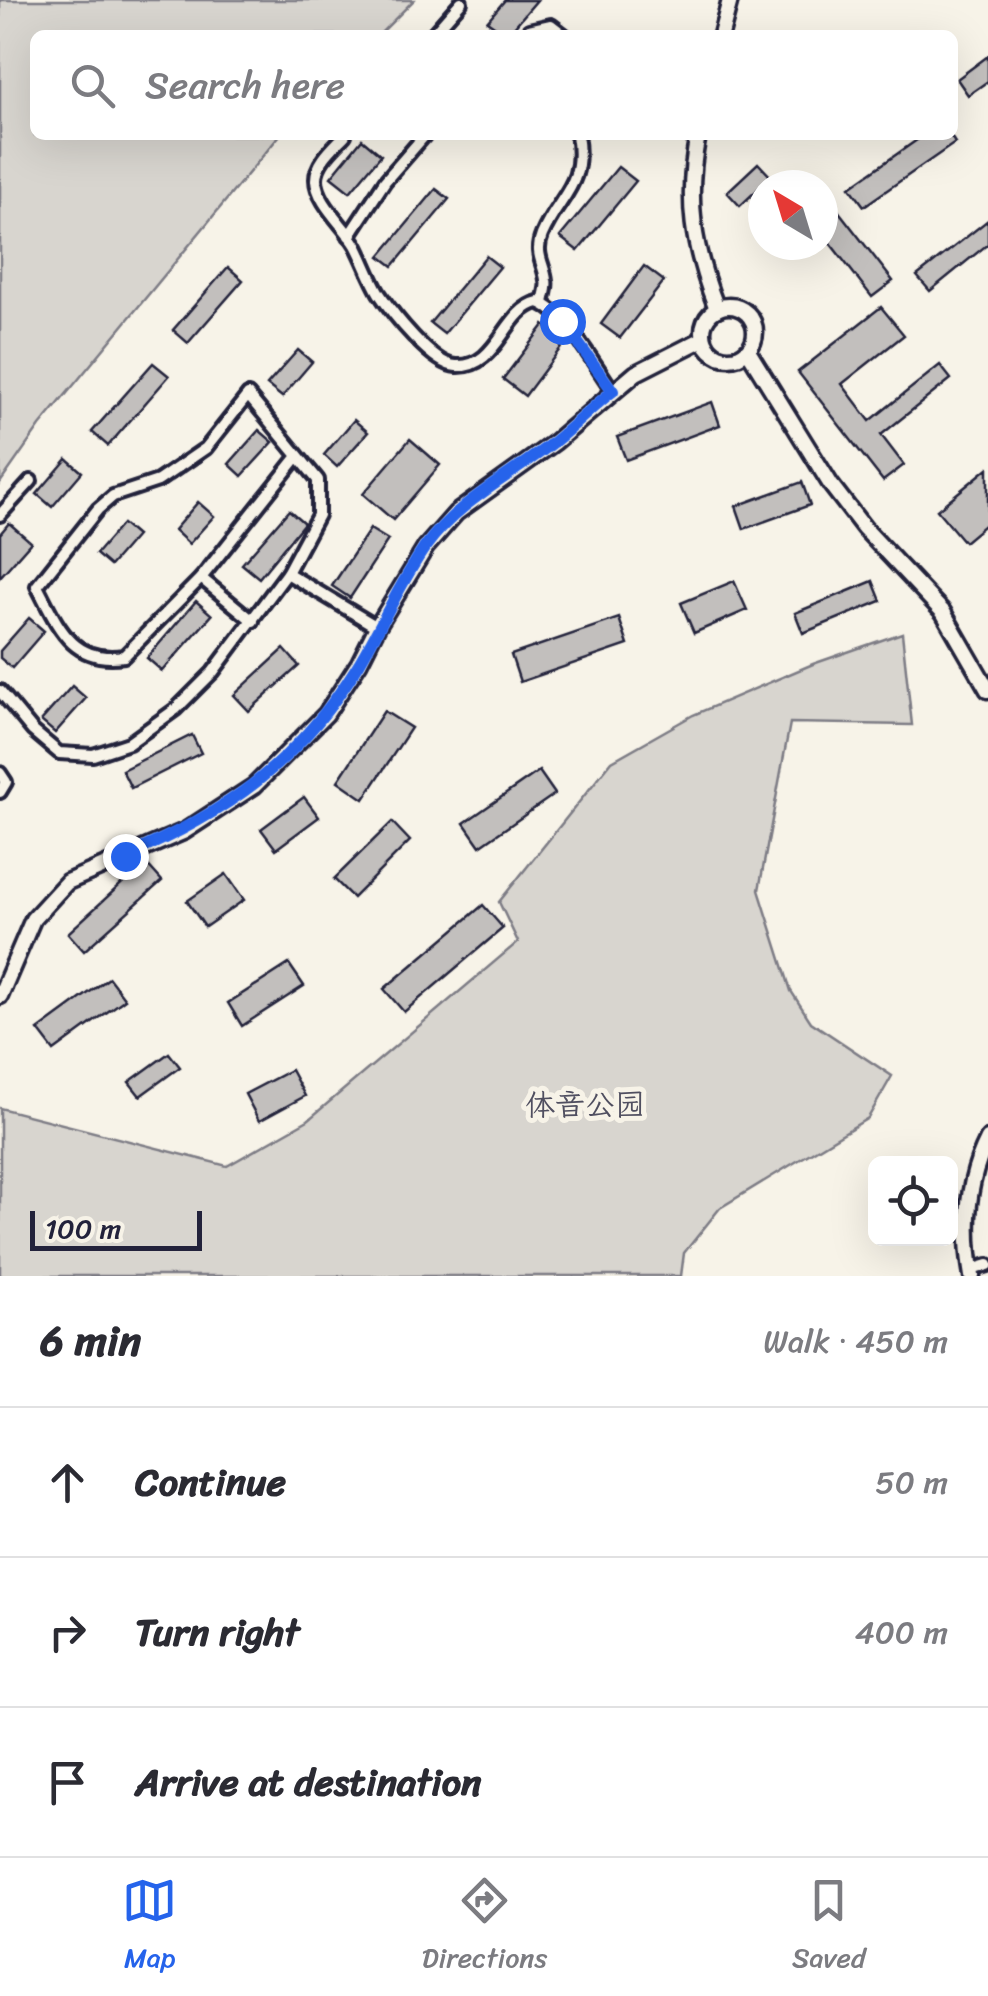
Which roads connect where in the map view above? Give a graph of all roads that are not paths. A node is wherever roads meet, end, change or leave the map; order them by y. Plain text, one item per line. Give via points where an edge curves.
1 (730, 0) edge
2 (461, 2) edge
3 (436, 30) edge
4 (530, 30) edge
5 (557, 30) edge
6 (722, 30) edge
7 (341, 140) edge
8 (421, 140) edge
9 (578, 140) edge
10 (697, 140) edge
11 (349, 236) junction
12 (542, 303) junction
13 (716, 309) junction
14 (704, 338) junction
15 (748, 351) junction
16 (613, 391) junction
17 (298, 456) junction
18 (31, 480) dead end
19 (0, 515) edge
20 (287, 573) junction
21 (201, 578) junction
22 (253, 622) junction
23 (377, 626) junction
24 (988, 690) edge
25 (0, 691) edge
26 (0, 773) edge
27 (0, 792) edge
28 (0, 995) edge
29 (988, 1139) edge
30 (988, 1265) edge
31 (971, 1273) edge

1 - 6 street
2 - 3 street
4 - 5 street
7 - 11 street via 316,178
8 - 11 street
9 - 12 street via 581,158 569,190 541,237 538,260 547,281
10 - 13 street via 690,173 697,259
11 - 12 street via 381,296 443,363 480,360 527,306
12 - 16 street
13 - 14 street
13 - 15 street via 737,306 753,319 755,340
14 - 15 street via 722,358
14 - 16 street
15 - 24 street via 831,485 943,612
16 - 23 street via 456,513 426,547
17 - 20 street via 318,480 318,514
17 - 21 street
17 - 21 street via 248,395 206,448 158,481 114,496 98,509 37,586 60,630 81,652 108,658 124,656
18 - 19 street
20 - 22 street
20 - 23 street
21 - 22 street
22 - 25 street via 176,709 129,743 93,755 59,753
23 - 28 street via 326,714 254,786 185,831 67,882 34,919
26 - 27 street via 6,782
29 - 31 street via 970,1192 965,1237
30 - 31 street

